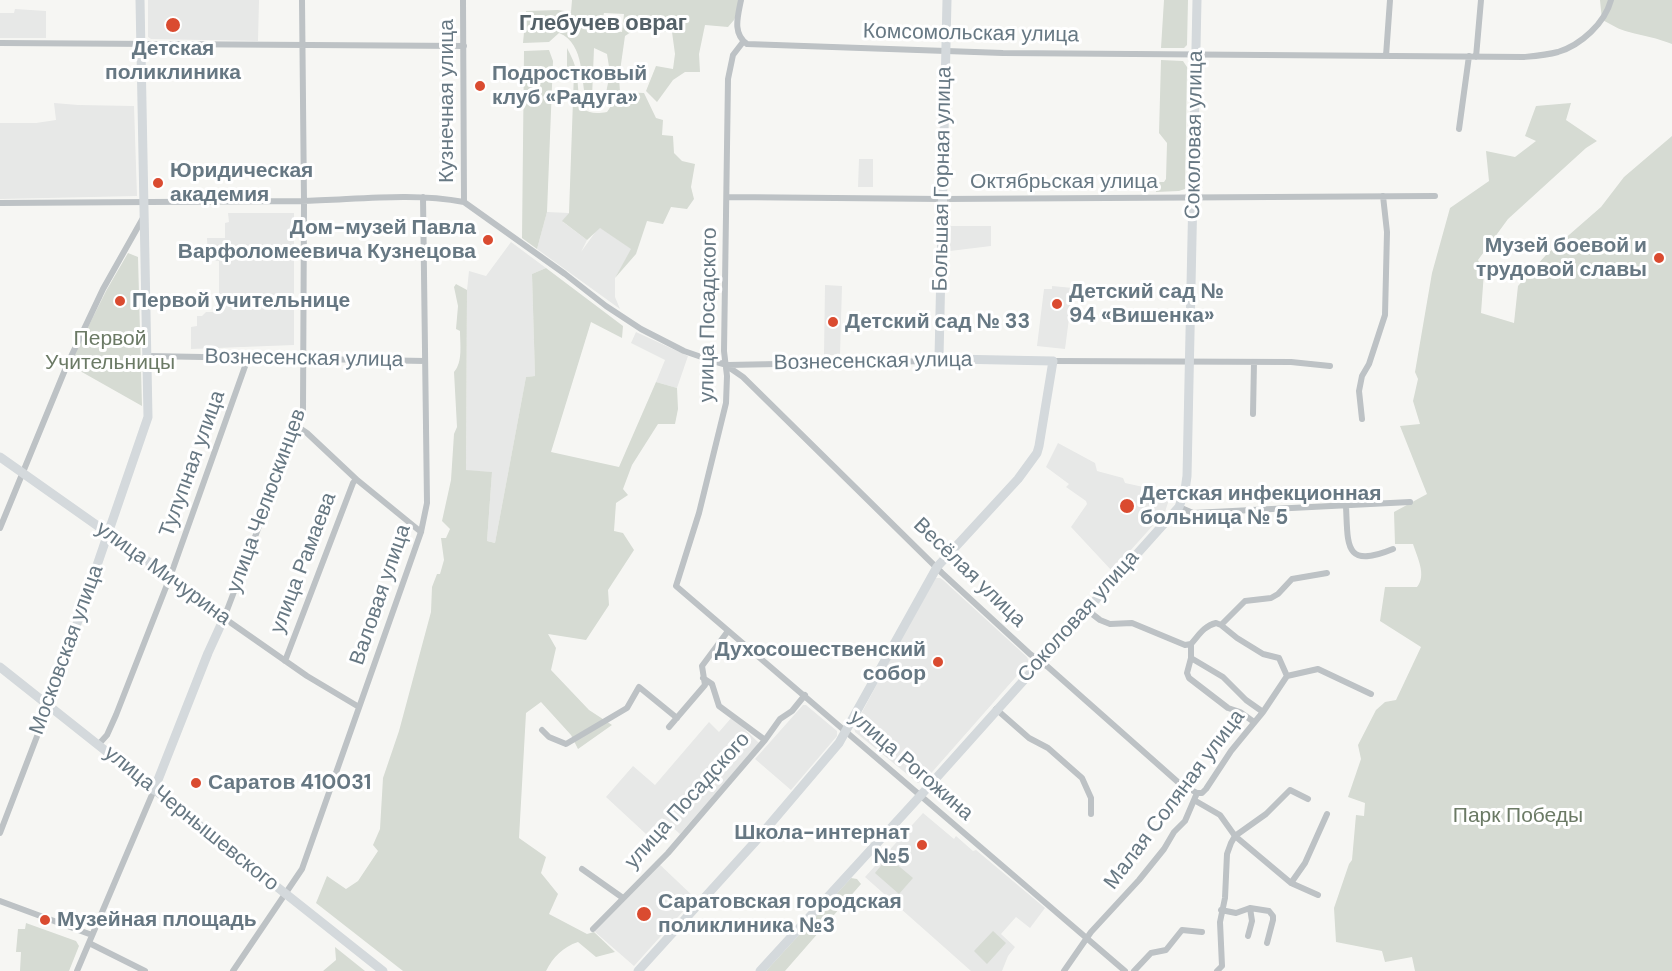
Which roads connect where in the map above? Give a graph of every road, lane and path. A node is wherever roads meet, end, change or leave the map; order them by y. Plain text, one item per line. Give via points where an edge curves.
1 (140, 0) edge
2 (302, 0) edge
3 (463, 0) edge
4 (741, 0) edge
5 (947, 0) edge
6 (1197, 0) edge
7 (1390, 0) edge
8 (1481, 0) edge
9 (1611, 0) edge
10 (0, 42) edge
11 (141, 43) junction
12 (745, 43) junction
13 (303, 45) junction
14 (464, 46) junction
15 (946, 52) junction
16 (1196, 55) junction
17 (1386, 56) junction
18 (1472, 56) junction
19 (1459, 129) dead end
20 (1383, 196) junction
21 (1435, 196) dead end
22 (423, 197) junction
23 (728, 197) junction
24 (1194, 199) junction
25 (942, 200) junction
26 (304, 201) junction
27 (144, 202) junction
28 (464, 202) junction
29 (0, 203) edge
30 (144, 218) junction
31 (147, 356) junction
32 (939, 357) junction
33 (248, 358) junction
34 (304, 359) junction
35 (425, 361) junction
36 (1053, 361) junction
37 (1190, 361) junction
38 (1254, 362) junction
39 (727, 365) junction
40 (1330, 366) dead end
41 (1253, 414) dead end
42 (1362, 419) dead end
43 (298, 427) junction
44 (0, 457) edge
45 (22, 473) junction
46 (356, 479) junction
47 (1410, 502) dead end
48 (1346, 506) junction
49 (1179, 507) junction
50 (0, 528) edge
51 (421, 532) junction
52 (109, 535) junction
53 (1393, 549) dead end
54 (937, 567) junction
55 (1327, 573) dead end
56 (170, 577) junction
57 (676, 586) joint
58 (1087, 610) junction
59 (224, 618) junction
60 (1221, 625) junction
61 (728, 631) junction
62 (1191, 644) junction
63 (1191, 658) junction
64 (285, 661) junction
65 (1040, 661) junction
66 (0, 667) edge
67 (1287, 676) junction
68 (703, 678) junction
69 (1371, 694) dead end
70 (805, 696) junction
71 (49, 705) junction
72 (359, 707) junction
73 (996, 709) junction
74 (1263, 712) junction
75 (676, 718) junction
76 (1254, 722) junction
77 (669, 727) dead end
78 (542, 730) dead end
79 (846, 732) junction
80 (765, 740) junction
81 (98, 745) junction
82 (154, 790) junction
83 (921, 795) junction
84 (1196, 796) junction
85 (1308, 799) dead end
86 (1091, 814) dead end
87 (1327, 814) dead end
88 (0, 833) edge
89 (1235, 836) junction
90 (582, 869) dead end
91 (1291, 883) junction
92 (286, 894) junction
93 (1318, 895) dead end
94 (622, 898) junction
95 (0, 901) edge
96 (1250, 908) junction
97 (1221, 910) junction
98 (593, 929) dead end
99 (1202, 932) dead end
100 (92, 935) junction
101 (1248, 936) dead end
102 (1088, 939) junction
103 (89, 943) junction
104 (1266, 943) dead end
105 (77, 971) edge
106 (145, 971) edge
107 (233, 971) edge
108 (383, 971) edge
109 (638, 971) edge
110 (760, 971) edge
111 (1064, 971) edge
112 (1125, 971) edge
113 (1134, 971) edge
114 (1218, 971) edge

1 - 11 main road, Московская улица
2 - 13 street, улица Челюскинцев
3 - 14 street, Кузнечная улица
4 - 12 street via 737,28
5 - 15 main road, Большая Горная улица
6 - 16 main road, Соколовая улица
7 - 17 street
8 - 18 street
9 - 18 street, Комсомольская улица via 1600,23 1560,52 1524,57
10 - 11 street
11 - 13 street
11 - 27 main road, Московская улица
12 - 15 street, Комсомольская улица
12 - 23 street, улица Посадского via 733,55 728,79
13 - 14 street
13 - 26 street, улица Челюскинцев
14 - 28 street, Кузнечная улица
15 - 16 street, Комсомольская улица
15 - 25 main road, Большая Горная улица
16 - 17 street, Комсомольская улица
16 - 24 main road, Соколовая улица
17 - 18 street, Комсомольская улица
18 - 19 street
20 - 21 street, Октябрьская улица
20 - 24 street, Октябрьская улица
20 - 42 street via 1387,232 1385,315 1362,376
22 - 26 street
22 - 28 street
22 - 35 street, Валовая улица
23 - 25 street, Октябрьская улица
23 - 39 street, улица Посадского via 724,351
24 - 25 street, Октябрьская улица
24 - 37 main road, Соколовая улица
25 - 32 main road, Большая Горная улица
26 - 27 street
26 - 34 street, улица Челюскинцев
27 - 29 street
27 - 30 main road, Московская улица
28 - 39 street, Вознесенская улица via 641,329 684,351
30 - 31 main road, Московская улица
30 - 45 street via 103,289
31 - 33 street, Вознесенская улица
31 - 52 main road, Московская улица via 148,417
32 - 36 main road, Вознесенская улица
32 - 39 street, Вознесенская улица via 930,361
33 - 34 street, Вознесенская улица
33 - 56 street, Тулупная улица
34 - 35 street, Вознесенская улица
34 - 43 street, улица Челюскинцев via 303,411
35 - 51 street, Валовая улица via 427,503
36 - 37 street, Вознесенская улица
36 - 54 main road via 1037,453
37 - 38 street, Вознесенская улица
37 - 49 main road, Соколовая улица via 1187,476
38 - 40 street, Вознесенская улица
38 - 41 street
39 - 54 street, Весёлая улица
39 - 57 street, улица Посадского via 726,403
43 - 46 street
43 - 59 street, улица Челюскинцев
44 - 45 main road, улица Мичурина
45 - 50 street
45 - 52 main road, улица Мичурина
46 - 51 street
46 - 64 street, улица Рамаева
47 - 48 street
48 - 49 street via 1193,513
48 - 53 street via 1351,550 1363,557
49 - 58 main road, Соколовая улица
51 - 72 street, Валовая улица
52 - 56 main road, улица Мичурина
52 - 71 main road, Московская улица
54 - 65 street, Весёлая улица
54 - 79 main road
55 - 60 street via 1292,579 1271,598 1245,601
56 - 59 main road, улица Мичурина
56 - 81 street, Тулупная улица via 116,715
57 - 61 street, улица Рогожина
58 - 62 street via 1110,624 1132,623
58 - 65 main road, Соколовая улица
59 - 64 street, улица Мичурина
59 - 82 main road, улица Челюскинцев
60 - 62 street via 1210,625
60 - 67 street via 1263,654 1277,657
61 - 68 street via 702,666
61 - 70 street, улица Рогожина
62 - 63 street
63 - 74 street via 1223,677
63 - 76 street via 1186,673 1189,678
64 - 72 street, улица Мичурина
65 - 73 main road, Соколовая улица
65 - 84 street, Весёлая улица
66 - 71 main road, улица Чернышевского
67 - 69 street via 1318,669
67 - 74 street, Малая Соляная улица
68 - 75 street via 705,685
68 - 80 street via 712,684 719,706
70 - 79 street, улица Рогожина
70 - 80 street, улица Посадского via 769,731
71 - 81 main road, улица Чернышевского
71 - 88 street, Московская улица
72 - 92 street, Валовая улица via 308,855
73 - 83 main road, Соколовая улица
73 - 86 street via 1082,778 1091,798
74 - 76 street, Малая Соляная улица
75 - 77 street
75 - 78 street via 639,687 627,708 566,744
76 - 84 street, Малая Соляная улица via 1206,789
79 - 83 street, улица Рогожина
79 - 109 main road via 754,843
80 - 94 street, улица Посадского via 668,853
81 - 82 main road, улица Чернышевского
82 - 92 main road, улица Чернышевского
82 - 100 street, улица Челюскинцев
83 - 102 street, улица Рогожина
83 - 110 main road, Соколовая улица
84 - 89 street, Весёлая улица via 1220,815
84 - 102 street, Малая Соляная улица via 1185,821
85 - 89 street via 1290,790 1266,814
87 - 91 street via 1305,863
89 - 91 street, Весёлая улица
89 - 97 street via 1227,854
90 - 94 street
91 - 93 street, Весёлая улица
92 - 107 street, Валовая улица
92 - 108 main road, улица Чернышевского
94 - 98 street, улица Посадского
95 - 100 street
96 - 97 street via 1236,914
96 - 101 street
96 - 104 street via 1269,911 1273,916
97 - 114 street via 1222,966
99 - 113 street via 1182,930 1166,950 1151,953
100 - 103 street, улица Челюскинцев
102 - 111 street, Малая Соляная улица
102 - 112 street, улица Рогожина
103 - 105 street, улица Челюскинцев
103 - 106 street

